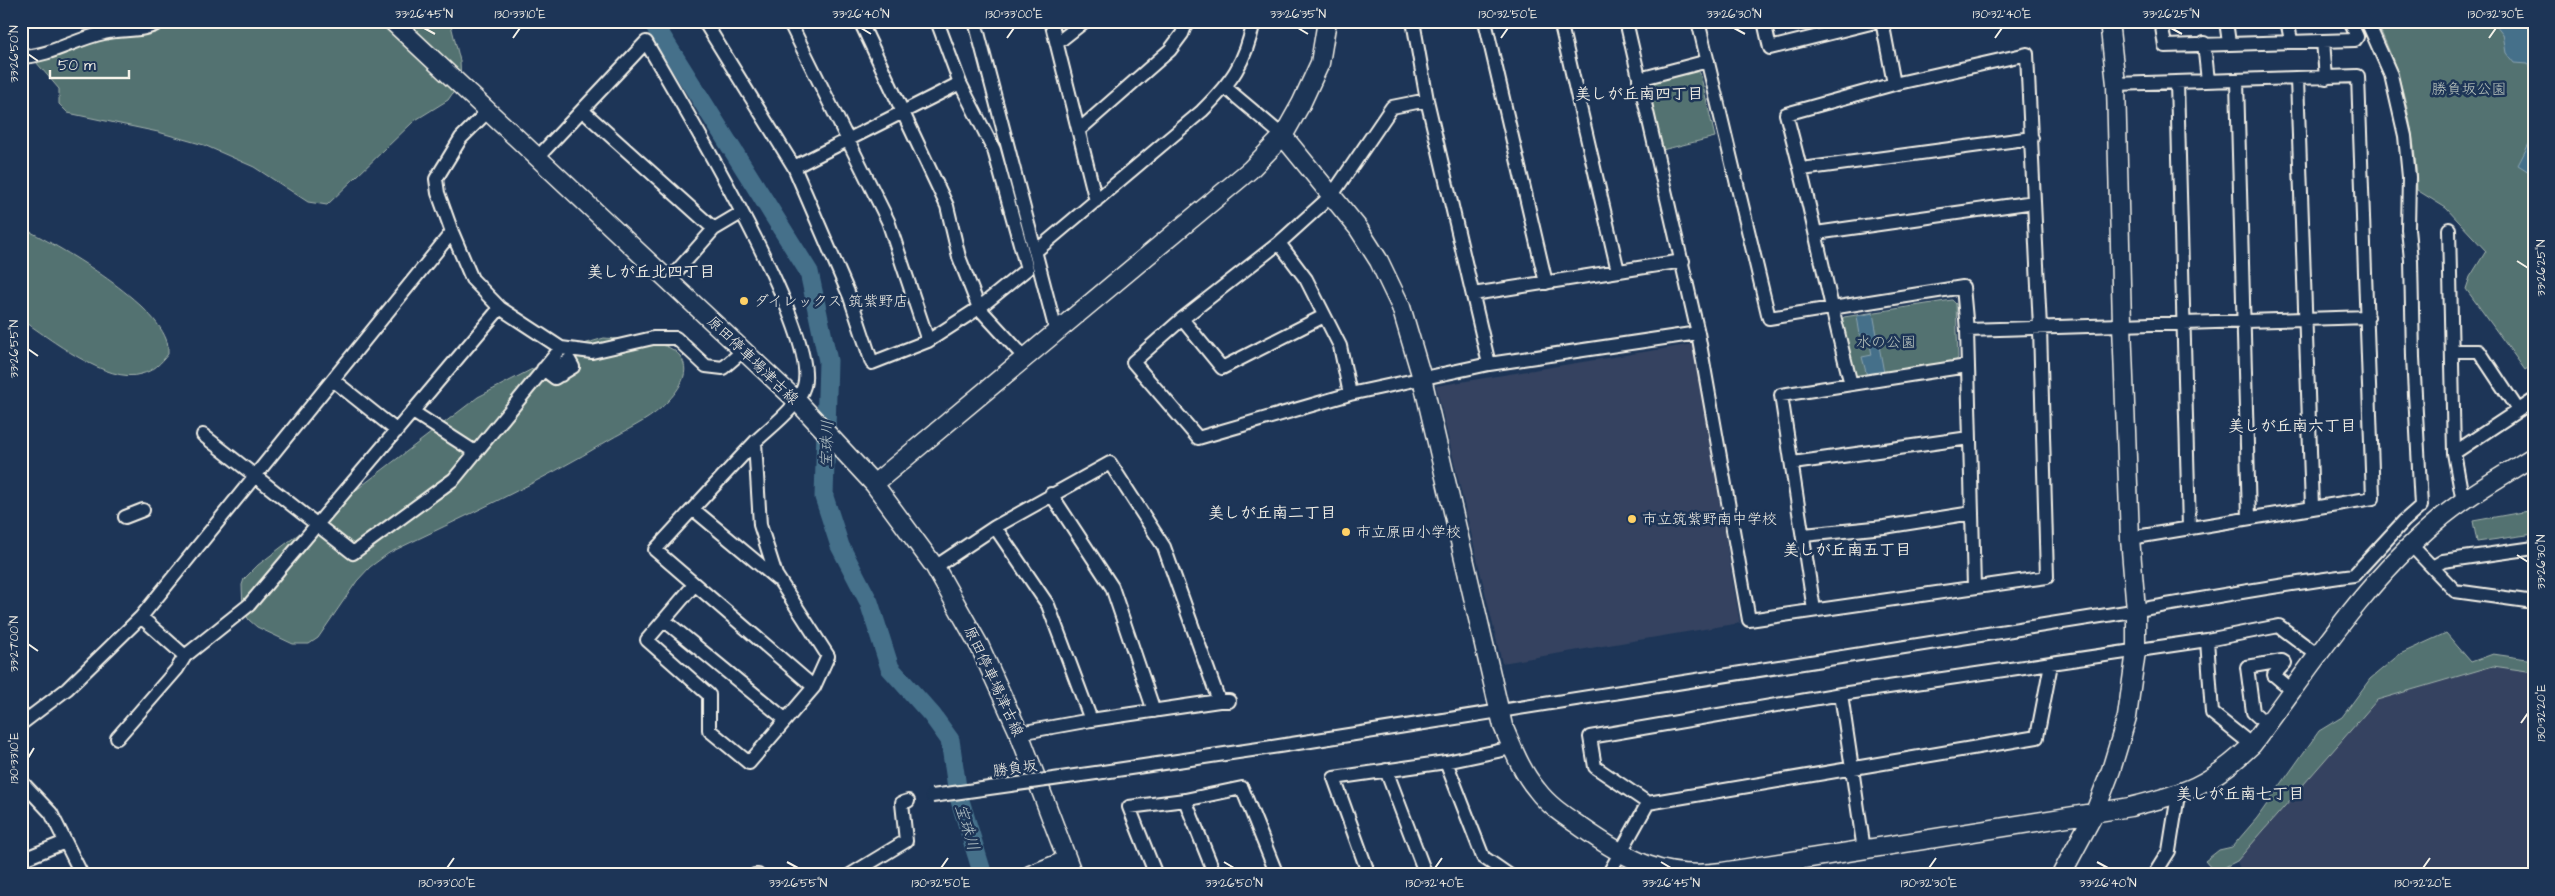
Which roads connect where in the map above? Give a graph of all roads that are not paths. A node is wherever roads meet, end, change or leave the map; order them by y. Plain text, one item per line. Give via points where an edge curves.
1 (162, 21) edge
2 (392, 21) edge
3 (704, 21) edge
4 (788, 21) edge
5 (860, 21) edge
6 (937, 21) edge
7 (981, 21) edge
8 (1051, 21) edge
9 (1085, 21) edge
10 (1187, 21) edge
11 (1254, 21) edge
12 (1327, 21) edge
13 (1485, 21) edge
14 (1560, 21) edge
15 (1626, 21) edge
16 (1698, 21) edge
17 (1764, 21) edge
18 (1880, 21) edge
19 (2109, 21) edge
20 (2161, 21) edge
21 (2226, 21) edge
22 (2287, 21) edge
23 (2350, 21) edge
24 (2367, 21) edge
25 (1417, 22) edge
26 (2291, 40) junction
27 (2323, 41) junction
28 (1057, 43) junction
29 (2204, 43) junction
30 (2229, 43) junction
31 (21, 57) edge
32 (1708, 62) junction
33 (2326, 78) junction
34 (1639, 79) junction
35 (2297, 79) junction
36 (2208, 81) junction
37 (2177, 82) junction
38 (2237, 82) junction
39 (960, 83) junction
40 (1894, 84) junction
41 (2116, 84) junction
42 (1226, 88) junction
43 (1427, 100) junction
44 (489, 110) junction
45 (583, 111) junction
46 (903, 113) junction
47 (1079, 130) junction
48 (1283, 136) junction
49 (2032, 138) junction
50 (848, 141) junction
51 (538, 157) junction
52 (794, 167) junction
53 (1802, 169) junction
54 (1332, 195) junction
55 (1096, 201) junction
56 (2034, 202) junction
57 (741, 213) junction
58 (714, 229) junction
59 (2449, 229) dead end
60 (452, 232) junction
61 (1816, 233) junction
62 (1279, 243) junction
63 (1036, 251) junction
64 (1682, 261) junction
65 (1618, 271) junction
66 (669, 280) junction
67 (1546, 283) junction
68 (1473, 294) junction
69 (1830, 307) junction
70 (500, 308) junction
71 (979, 308) junction
72 (1324, 316) junction
73 (2368, 317) junction
74 (1182, 319) junction
75 (2306, 320) junction
76 (2243, 321) junction
77 (2182, 323) junction
78 (2122, 324) junction
79 (2040, 328) junction
80 (1967, 330) junction
81 (1056, 331) junction
82 (1698, 333) junction
83 (928, 342) junction
84 (561, 348) junction
85 (744, 350) junction
86 (2452, 350) junction
87 (1025, 358) junction
88 (1489, 364) junction
89 (1967, 366) junction
90 (544, 369) junction
91 (561, 374) dead end
92 (1422, 378) junction
93 (333, 380) junction
94 (1851, 384) junction
95 (1350, 394) junction
96 (2534, 400) edge
97 (800, 405) junction
98 (2518, 410) junction
99 (413, 412) junction
100 (396, 432) junction
101 (203, 435) dead end
102 (1969, 438) junction
103 (755, 442) junction
104 (476, 452) junction
105 (2454, 453) junction
106 (2534, 456) edge
107 (1793, 463) junction
108 (256, 475) junction
109 (874, 484) junction
110 (1051, 494) junction
111 (2462, 502) junction
112 (2312, 507) junction
113 (693, 509) junction
114 (142, 510) dead end
115 (1972, 513) junction
116 (125, 517) dead end
117 (2248, 518) junction
118 (316, 524) junction
119 (995, 527) junction
120 (2189, 528) junction
121 (1804, 535) junction
122 (2130, 538) junction
123 (2411, 545) junction
124 (2534, 548) edge
125 (936, 567) junction
126 (2433, 567) junction
127 (779, 580) junction
128 (694, 585) junction
129 (1974, 587) junction
130 (2534, 602) edge
131 (1814, 610) junction
132 (2136, 610) junction
133 (141, 617) junction
134 (664, 620) junction
135 (2208, 640) junction
136 (2136, 651) junction
137 (185, 656) junction
138 (2319, 656) junction
139 (2051, 664) junction
140 (814, 687) junction
141 (2293, 691) junction
142 (1841, 694) junction
143 (1154, 711) junction
144 (1500, 711) junction
145 (22, 719) edge
146 (786, 720) junction
147 (1091, 720) junction
148 (2268, 724) junction
149 (1019, 733) junction
150 (117, 738) dead end
151 (2252, 745) junction
152 (1512, 748) junction
153 (1446, 762) junction
154 (1852, 767) junction
155 (1386, 770) junction
156 (21, 781) edge
157 (2178, 795) junction
158 (932, 796) dead end
159 (1185, 800) junction
160 (908, 801) dead end
161 (1648, 803) junction
162 (2095, 812) junction
163 (65, 842) junction
164 (1864, 850) junction
165 (1620, 854) junction
166 (21, 860) edge
167 (1070, 868) edge
168 (82, 875) edge
169 (850, 875) edge
170 (1030, 875) edge
171 (1156, 875) edge
172 (1215, 875) edge
173 (1277, 875) edge
174 (1370, 875) edge
175 (1426, 875) edge
176 (1509, 875) edge
177 (1608, 875) edge
178 (2061, 875) edge
179 (2154, 875) edge

1 - 31 street via 145,28 104,32 37,56
2 - 44 street, 原田停車場津古線
3 - 52 street
4 - 50 street
5 - 46 street
6 - 39 street
7 - 63 street via 976,25
8 - 28 street
9 - 28 street
10 - 47 street via 1170,50
11 - 42 street via 1248,51
12 - 48 street via 1320,63
13 - 67 street
14 - 65 street
15 - 34 street
16 - 32 street
17 - 18 street via 1770,48
18 - 40 street
19 - 41 street
20 - 29 street via 2165,46
21 - 30 street
22 - 26 street
23 - 27 street via 2357,37 2355,40
24 - 132 street, 勝負坂 via 2391,75 2405,136 2421,506 2354,576 2227,593
25 - 43 street
26 - 27 street
26 - 30 street
27 - 33 street
28 - 47 street
29 - 30 street
29 - 36 street
32 - 34 street
32 - 69 street via 1768,318
33 - 35 street
33 - 73 street via 2358,76
34 - 64 street
35 - 38 street
35 - 75 street
36 - 37 street
36 - 38 street
37 - 41 street
37 - 77 street
38 - 76 street
39 - 46 street
39 - 71 street via 994,150 1027,269
40 - 49 street via 2027,54
40 - 53 street via 1786,114
41 - 78 street
42 - 48 street
42 - 55 street
43 - 54 street via 1392,107
43 - 68 street
44 - 51 street, 原田停車場津古線
44 - 60 street via 461,138 436,180
45 - 51 street
45 - 57 street via 646,42
45 - 58 street
46 - 50 street
46 - 71 street via 947,206 959,256
47 - 55 street
48 - 54 street
48 - 81 street via 1250,170
49 - 53 street
49 - 56 street
50 - 52 street
50 - 83 street via 888,221
51 - 66 street, 原田停車場津古線
52 - 83 street via 850,297 872,363
53 - 61 street
54 - 62 street
54 - 92 street via 1379,261 1400,307
55 - 63 street
56 - 61 street
56 - 79 street
57 - 58 street
57 - 97 street via 782,292 803,354 805,384
58 - 66 street
59 - 86 street
60 - 70 street via 472,279
60 - 93 street
61 - 69 street
62 - 72 street via 1306,279
62 - 74 street
63 - 81 street
64 - 65 street
64 - 82 street
65 - 67 street
66 - 85 street, 原田停車場津古線
67 - 68 street
68 - 88 street
69 - 80 street via 1963,287
69 - 94 street
70 - 84 street
70 - 99 street
71 - 83 street
71 - 87 street
72 - 74 street via 1222,368
72 - 95 street via 1340,346
73 - 75 street
73 - 112 street via 2373,498
74 - 95 street via 1133,362 1198,438
75 - 76 street
75 - 112 street
76 - 77 street
76 - 117 street
77 - 78 street
77 - 120 street
78 - 79 street
78 - 122 street
79 - 80 street
79 - 129 street via 2046,577
80 - 89 street
81 - 87 street
82 - 88 street
82 - 131 street via 1749,620
84 - 85 street via 592,352 653,338 676,338 706,366 723,368
84 - 90 street
85 - 97 street, 原田停車場津古線
86 - 98 street via 2479,351
86 - 105 street
87 - 109 street
88 - 92 street
89 - 94 street
89 - 102 street
90 - 91 street via 555,378
90 - 104 street
92 - 95 street
92 - 144 street
93 - 100 street
93 - 108 street
94 - 107 street via 1781,395
96 - 98 street
97 - 103 street
97 - 109 street, 原田停車場津古線
98 - 105 street
99 - 100 street
99 - 104 street
100 - 118 street
101 - 108 street
102 - 107 street
102 - 115 street
103 - 113 street
103 - 127 street via 760,525
104 - 118 street via 454,479 353,553
105 - 111 street
106 - 111 street
107 - 121 street
108 - 118 street
108 - 133 street
109 - 125 street, 原田停車場津古線
110 - 119 street
110 - 143 street via 1112,587
110 - 143 street via 1110,462 1164,547 1224,701
111 - 123 street
112 - 117 street
113 - 127 street
113 - 128 street via 654,550
114 - 116 street
115 - 121 street
115 - 129 street
117 - 120 street
118 - 137 street via 248,605
119 - 125 street
119 - 147 street via 1048,605
120 - 122 street
121 - 131 street
122 - 132 street
123 - 126 street
123 - 138 street via 2360,602
124 - 126 street via 2443,562
125 - 149 street, 原田停車場津古線 via 980,646
126 - 130 street via 2455,591
127 - 140 street via 828,656
128 - 134 street
128 - 140 street
129 - 131 street
132 - 136 street
132 - 144 street, 勝負坂
133 - 137 street
133 - 145 street via 67,689
134 - 146 street
134 - 146 street via 647,640 709,694 709,730 749,763
135 - 136 street
135 - 138 street via 2279,626
135 - 151 street via 2212,713
136 - 139 street
136 - 162 street via 2127,717
137 - 150 street
138 - 141 street
139 - 142 street
139 - 154 street via 2037,737
140 - 146 street
141 - 148 street
141 - 148 street via 2274,675 2285,663 2282,661 2247,666 2253,712
142 - 154 street
142 - 161 street via 1590,737 1596,766
143 - 147 street
144 - 152 street
144 - 158 street, 勝負坂, bridge
147 - 149 street
148 - 151 street
149 - 167 street, 原田停車場津古線
151 - 157 street via 2210,780
152 - 153 street
152 - 165 street via 1530,781 1552,807
153 - 155 street
153 - 176 street via 1483,857
154 - 161 street
154 - 164 street
155 - 174 street via 1334,778
155 - 175 street
156 - 163 street via 51,813
157 - 162 street
157 - 179 street via 2173,853
159 - 171 street via 1130,807
159 - 172 street
159 - 173 street via 1242,788
160 - 169 street via 902,803 906,841
161 - 165 street
162 - 164 street
162 - 178 street
163 - 166 street
163 - 168 street
164 - 165 street via 1709,874 1665,870
165 - 177 street
167 - 170 street

